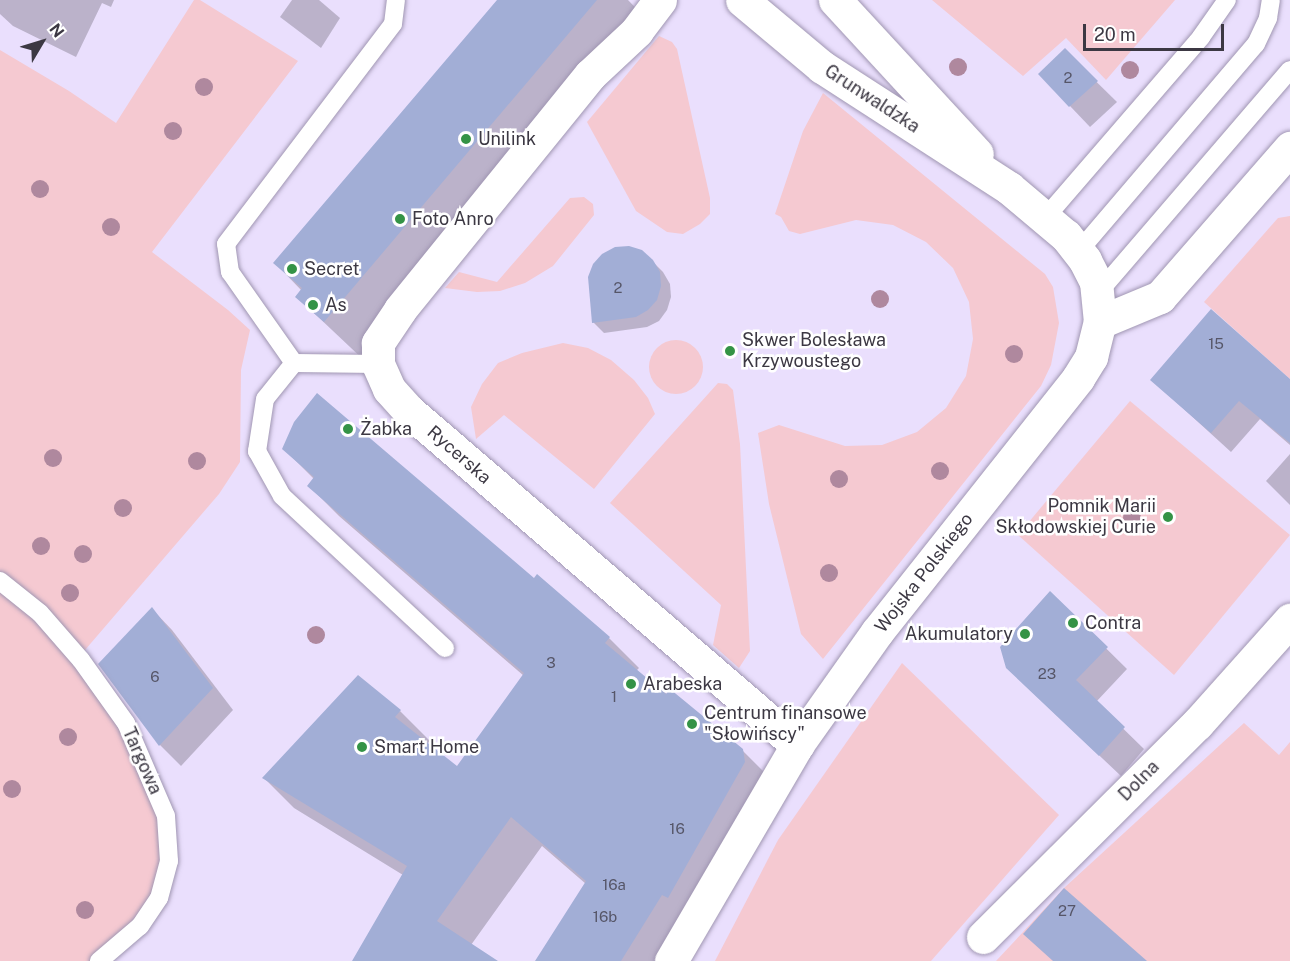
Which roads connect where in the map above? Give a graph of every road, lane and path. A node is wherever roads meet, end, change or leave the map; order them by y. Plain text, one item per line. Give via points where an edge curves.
1 (396, 0) edge
2 (660, 0) edge
3 (742, 0) edge
4 (835, 0) edge
5 (1227, 0) edge
6 (1271, 0) edge
7 (1290, 70) edge
8 (1286, 162) edge
9 (1009, 188) junction
10 (1045, 218) junction
11 (1079, 251) junction
12 (1099, 308) junction
13 (294, 363) junction
14 (378, 364) junction
15 (0, 581) edge
16 (1290, 620) edge
17 (445, 648) dead end
18 (797, 745) junction
19 (983, 938) dead end
20 (99, 961) edge
21 (671, 961) edge

1 - 13 lane via 393,24 226,244 230,272
2 - 14 street via 637,31 590,75 400,310 378,343
3 - 9 street, Grunwaldzka via 822,66
4 - 9 street, Grunwaldzka
5 - 10 lane via 1201,37
6 - 11 lane via 1262,33 1250,51
7 - 12 lane
8 - 12 street via 1160,297
9 - 10 street, Grunwaldzka
10 - 11 street, Grunwaldzka
11 - 12 street, Grunwaldzka via 1090,270
12 - 18 street, Wojska Polskiego via 1091,357 1078,378 877,632
13 - 14 lane
13 - 17 lane via 265,399 257,451 282,496
14 - 18 street, Rycerska via 389,389 410,412
15 - 20 lane, Targowa via 40,613 81,660 126,723 166,816 169,861 159,898 140,926
16 - 19 street, Dolna via 1197,724
18 - 21 street, Wojska Polskiego

